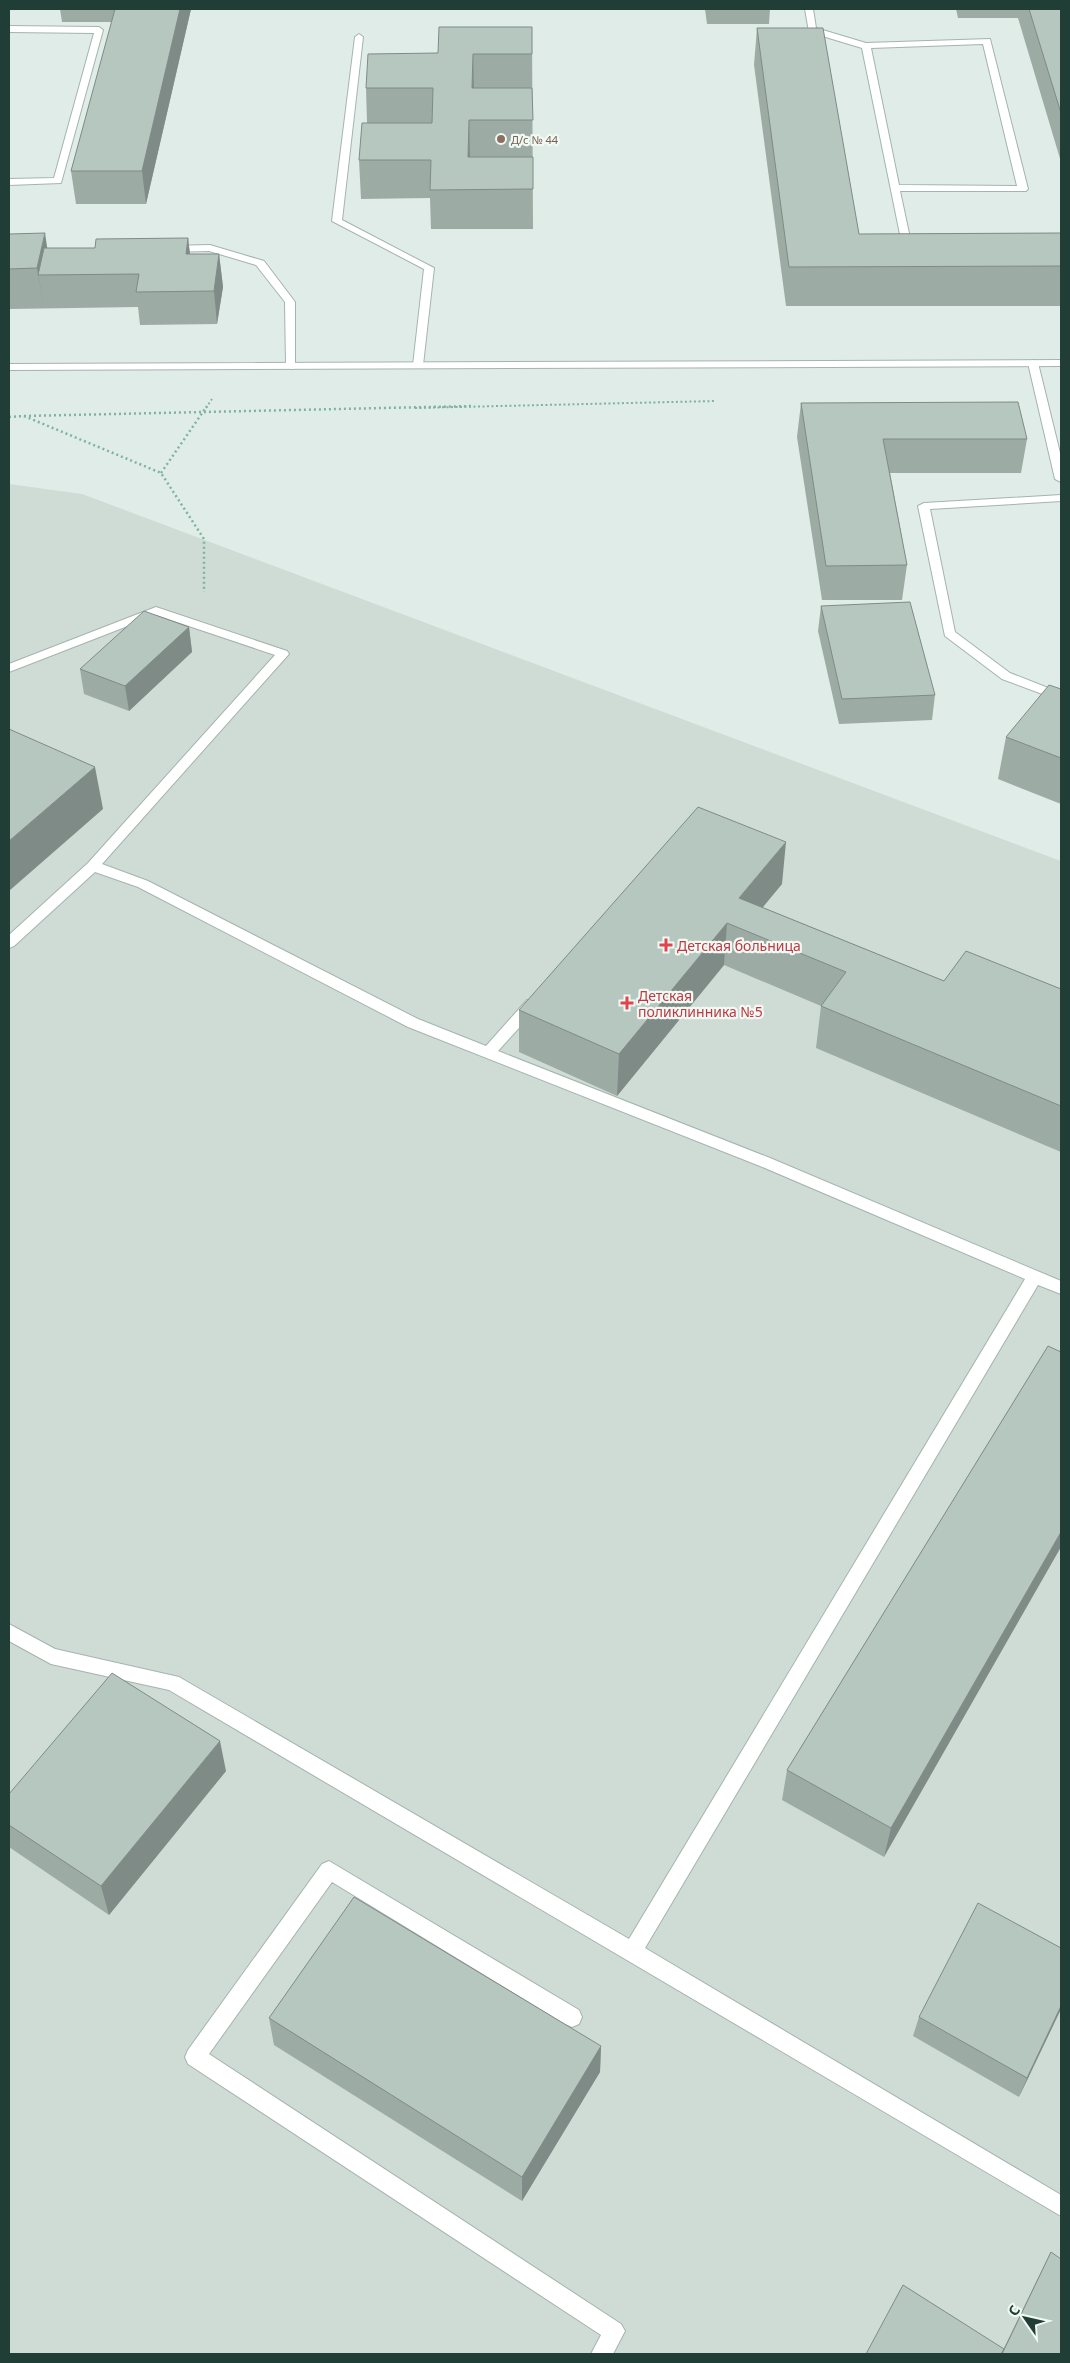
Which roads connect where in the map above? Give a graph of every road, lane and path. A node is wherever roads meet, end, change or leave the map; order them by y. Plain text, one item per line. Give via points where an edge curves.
1 (809, 9) edge
2 (9, 29) edge
3 (359, 37) dead end
4 (866, 46) junction
5 (9, 182) edge
6 (895, 188) junction
7 (162, 249) edge
8 (910, 264) edge
9 (1033, 363) junction
10 (1061, 363) edge
11 (418, 365) junction
12 (234, 366) junction
13 (291, 366) junction
14 (9, 367) edge
15 (721, 400) dead end
16 (203, 412) junction
17 (24, 416) junction
18 (9, 417) edge
19 (161, 473) junction
20 (1061, 479) edge
21 (1061, 498) edge
22 (204, 627) junction
23 (9, 668) edge
24 (1061, 697) edge
25 (93, 866) junction
26 (9, 942) edge
27 (543, 992) edge
28 (490, 1052) junction
29 (1034, 1277) junction
30 (1061, 1288) edge
31 (9, 1632) edge
32 (632, 1951) junction
33 (572, 2017) dead end
34 (1061, 2206) edge
35 (602, 2354) edge

1 - 4 street via 812,30
2 - 5 street via 99,30 58,181
3 - 11 street via 337,221 429,268
4 - 6 street
4 - 6 street via 987,41 1023,189
6 - 8 street
7 - 13 street via 210,248 260,263 290,302
9 - 10 street
9 - 11 street
9 - 20 street
11 - 13 street
12 - 13 street
12 - 14 street
12 - 16 path
15 - 16 path
16 - 17 path
16 - 19 path
17 - 18 path
17 - 19 path
19 - 22 path via 204,539
21 - 24 street via 924,506 949,633 1006,676
22 - 23 street via 156,611
22 - 25 street via 283,654
25 - 26 street
25 - 28 street via 143,884 413,1023
27 - 28 street
28 - 29 street via 765,1162
29 - 30 street
29 - 32 street
31 - 32 street via 51,1656 173,1683
32 - 34 street
33 - 35 street via 329,1870 195,2057 614,2331

